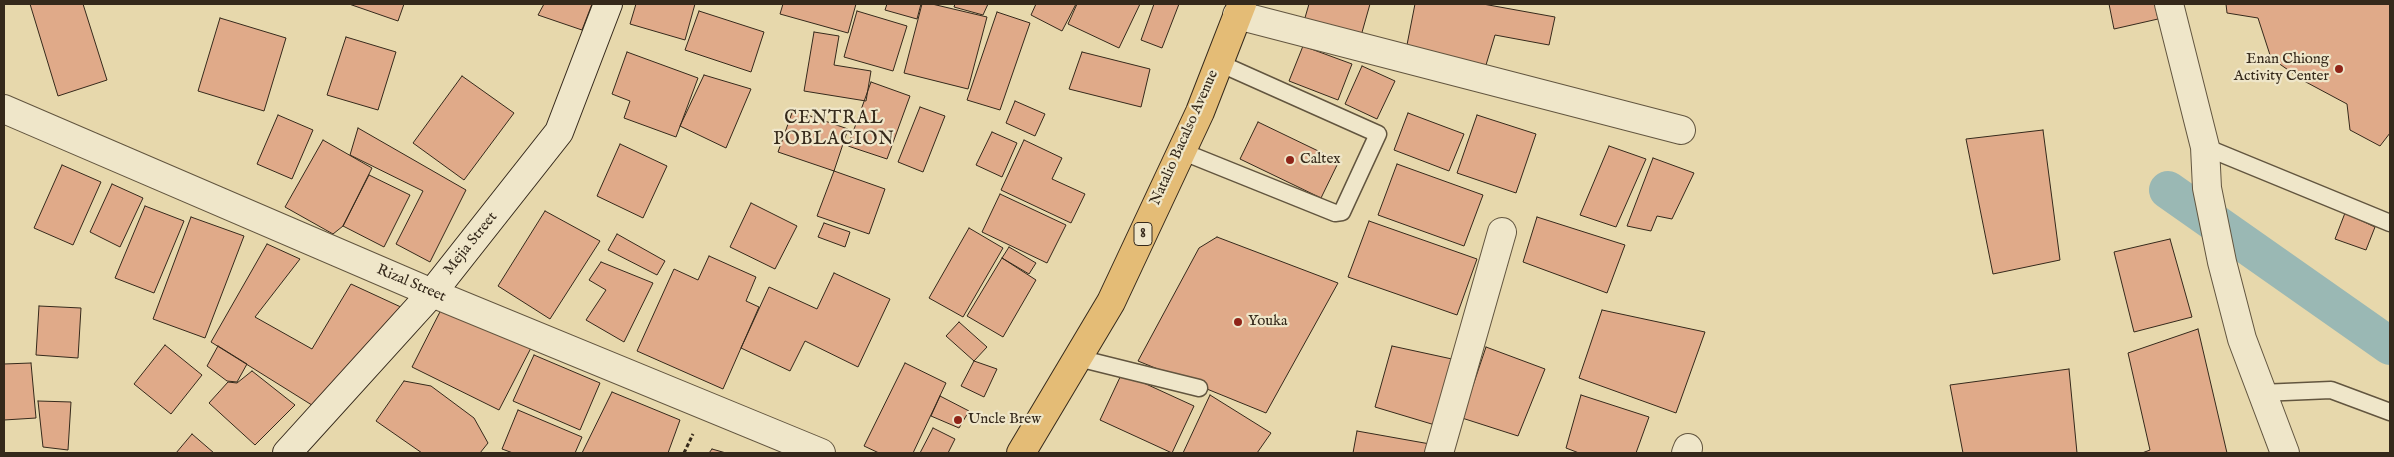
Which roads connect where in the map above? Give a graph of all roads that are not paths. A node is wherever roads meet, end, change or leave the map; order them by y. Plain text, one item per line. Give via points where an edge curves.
1 (608, 4) edge
2 (2169, 4) edge
3 (1240, 10) edge
4 (1219, 63) junction
5 (4, 109) edge
6 (1682, 130) dead end
7 (2205, 146) junction
8 (1181, 152) junction
9 (2390, 223) edge
10 (1502, 232) dead end
11 (432, 293) junction
12 (1078, 358) junction
13 (1199, 388) dead end
14 (2261, 393) junction
15 (2390, 412) edge
16 (287, 453) edge
17 (821, 453) edge
18 (1021, 453) edge
19 (1439, 453) edge
20 (2285, 453) edge

1 - 11 street, Mejia Street via 559,132
2 - 7 street
3 - 4 highway, Natalio Bacalso Avenue / 8
3 - 6 street
4 - 8 highway, Natalio Bacalso Avenue / 8
4 - 8 lane via 1378,134 1342,212 1335,213
5 - 11 street, Rizal Street
7 - 9 lane
7 - 14 street via 2207,188 2222,262 2242,339
8 - 12 highway, Natalio Bacalso Avenue / 8 via 1111,302
10 - 19 street
11 - 16 street, Mejia Street
11 - 17 street, Rizal Street
12 - 13 lane
12 - 18 highway, Natalio Bacalso Avenue / 8
14 - 15 lane via 2331,390
14 - 20 street

